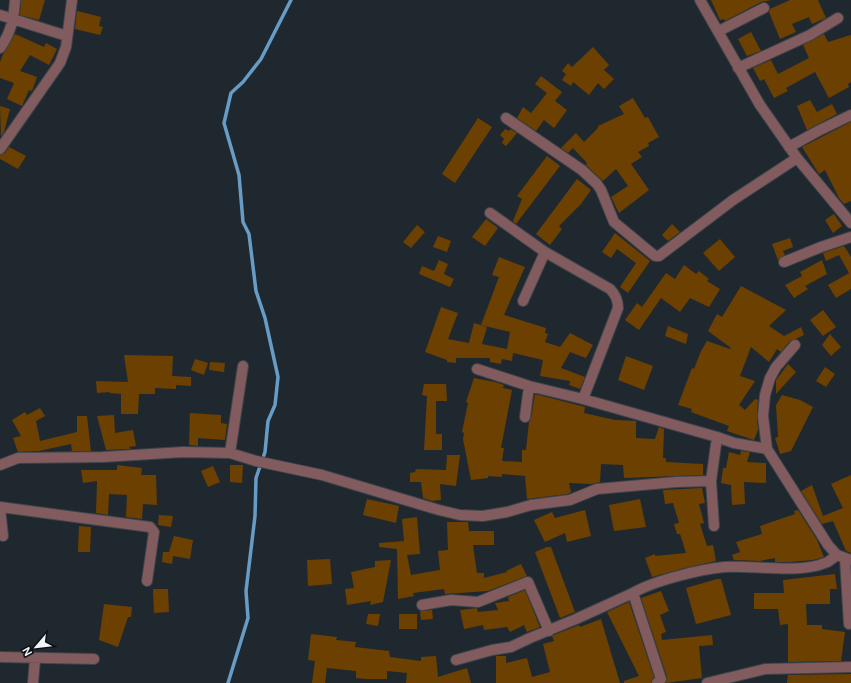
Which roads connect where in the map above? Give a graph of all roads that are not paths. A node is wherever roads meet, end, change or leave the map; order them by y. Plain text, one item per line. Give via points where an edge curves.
1 (15, 0) edge
2 (72, 0) edge
3 (700, 0) edge
4 (764, 8) dead end
5 (0, 15) edge
6 (838, 18) dead end
7 (14, 20) junction
8 (719, 31) junction
9 (67, 36) junction
10 (0, 48) edge
11 (738, 68) junction
12 (851, 116) edge
13 (506, 118) dead end
14 (789, 147) junction
15 (0, 150) edge
16 (797, 158) junction
17 (490, 213) dead end
18 (851, 223) edge
19 (851, 237) edge
20 (544, 252) junction
21 (784, 262) dead end
22 (523, 301) dead end
23 (795, 345) dead end
24 (243, 366) dead end
25 (477, 369) dead end
26 (529, 386) junction
27 (583, 399) junction
28 (525, 417) dead end
29 (717, 437) junction
30 (767, 450) junction
31 (230, 453) junction
32 (0, 465) edge
33 (711, 481) junction
34 (0, 507) edge
35 (714, 526) dead end
36 (3, 536) dead end
37 (845, 558) edge
38 (147, 581) dead end
39 (634, 593) junction
40 (422, 605) dead end
41 (849, 624) dead end
42 (549, 631) junction
43 (0, 657) edge
44 (35, 659) junction
45 (94, 659) dead end
46 (456, 660) dead end
47 (851, 667) edge
48 (33, 683) edge
49 (657, 683) edge
50 (707, 683) edge

1 - 7 street
2 - 9 street
3 - 8 street
4 - 8 street
5 - 7 street
6 - 11 street via 810,35
7 - 9 street
7 - 10 street
8 - 11 street
9 - 15 street via 66,47 57,69
11 - 14 street
12 - 14 street
13 - 16 street via 582,170 601,190 614,222 655,256 659,256 733,200
14 - 16 street
16 - 18 street
17 - 20 street
19 - 21 street
20 - 22 street
20 - 27 street via 610,289 618,300 618,308
23 - 30 street via 776,367 764,395 763,416
24 - 31 street
25 - 26 street
26 - 27 street
26 - 28 street
27 - 29 street
29 - 30 street
29 - 33 street
30 - 37 street via 828,545
31 - 32 street via 183,452 103,457 18,458
31 - 33 street via 322,475 460,515 483,516 507,512 531,505 570,500 597,489
33 - 35 street
34 - 36 street
34 - 38 street via 150,527 154,532
37 - 39 street via 808,568 724,567 643,587
37 - 41 street
39 - 42 street
39 - 49 street via 661,679
40 - 42 street via 451,600 478,602 528,582
42 - 46 street via 511,647
43 - 44 street
44 - 45 street
44 - 48 street
47 - 50 street via 765,669

